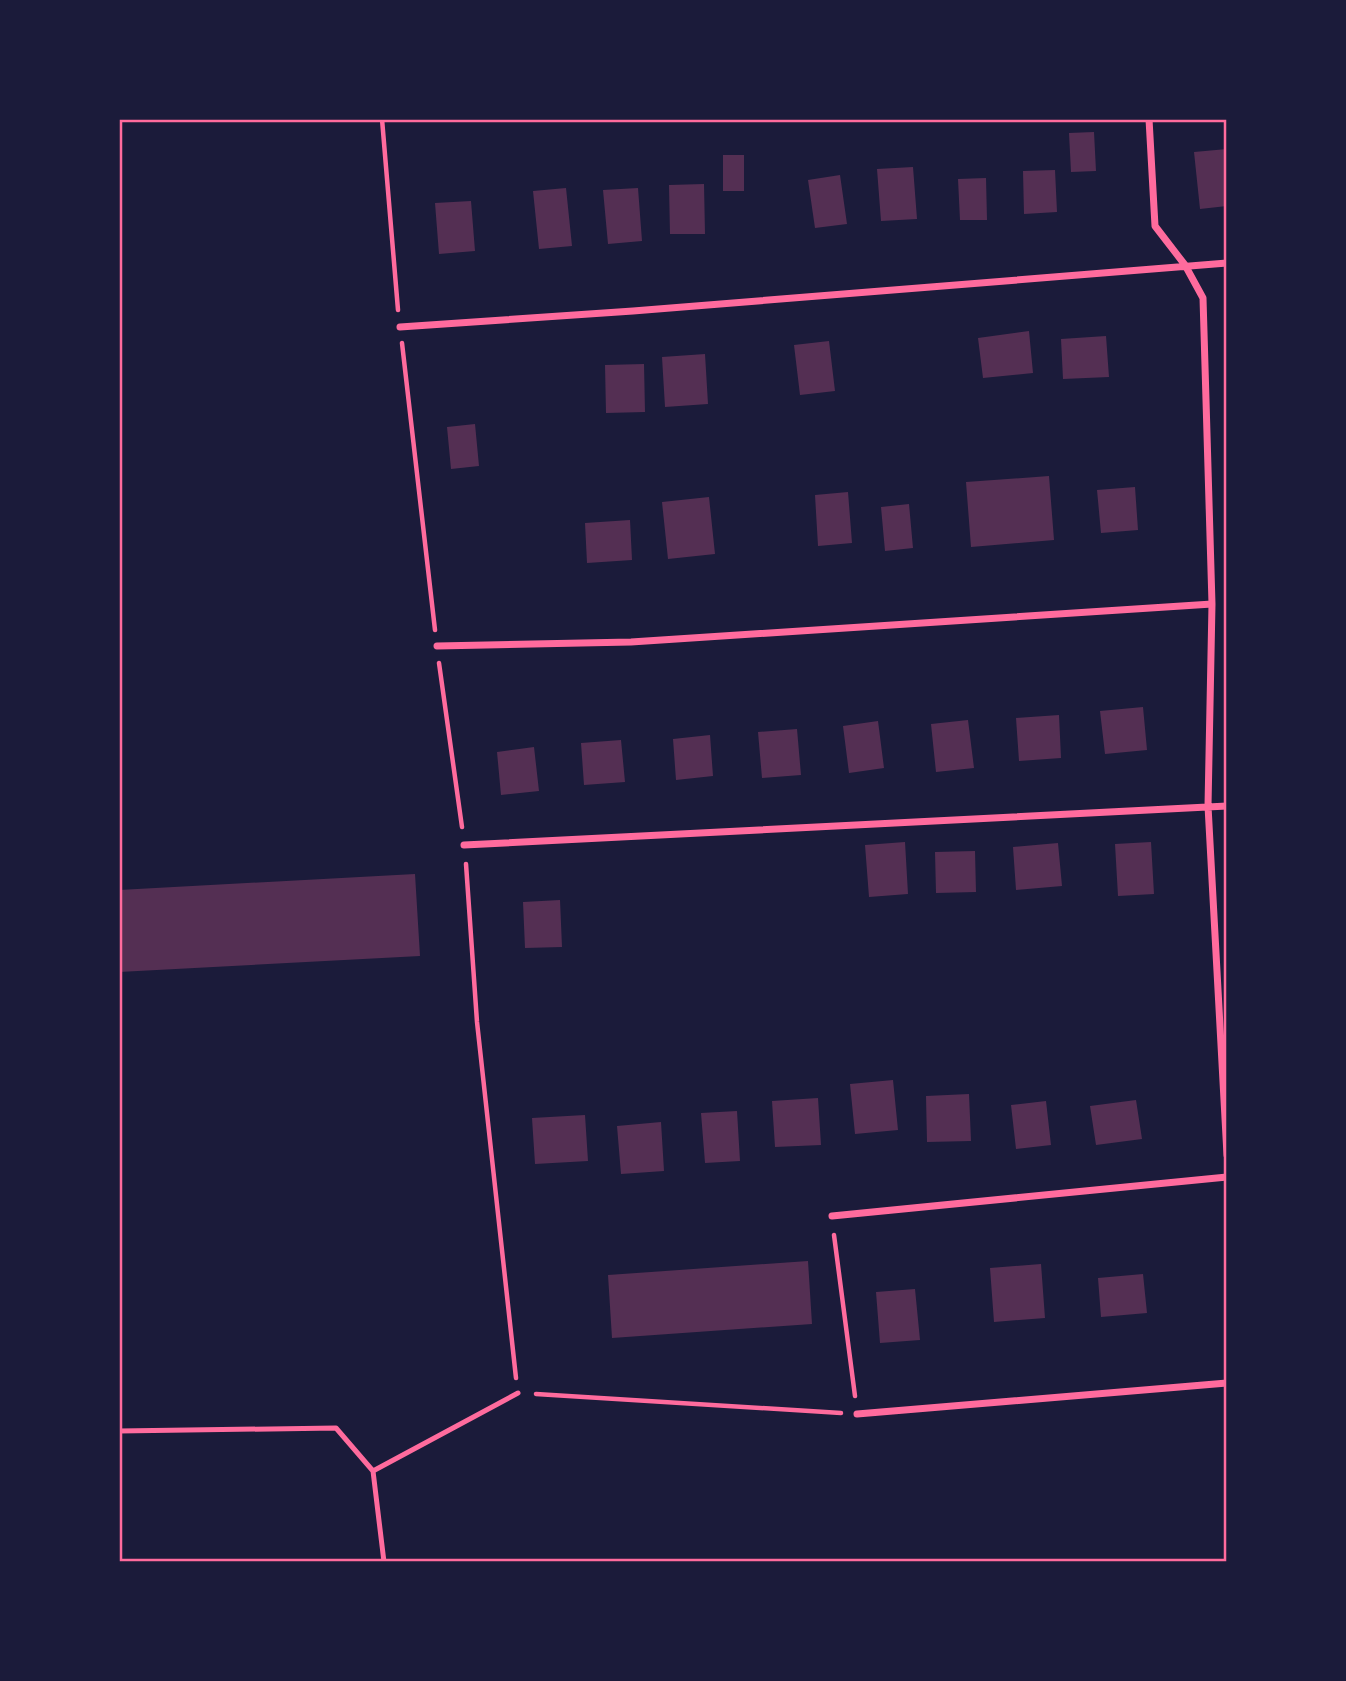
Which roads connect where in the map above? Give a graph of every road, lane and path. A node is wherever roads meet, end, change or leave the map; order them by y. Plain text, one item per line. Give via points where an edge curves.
1 (382, 119) edge
2 (1149, 119) edge
3 (1227, 263) edge
4 (1185, 265) junction
5 (400, 327) junction
6 (1212, 604) junction
7 (437, 646) junction
8 (1208, 806) junction
9 (1227, 806) edge
10 (464, 845) junction
11 (1227, 1155) edge
12 (1227, 1177) edge
13 (832, 1216) joint
14 (1227, 1383) edge
15 (518, 1393) junction
16 (857, 1414) junction
17 (119, 1431) edge
18 (373, 1471) junction
19 (384, 1562) edge

1 - 5 path
2 - 4 street via 1155,226
3 - 4 street
4 - 5 street
4 - 6 street via 1203,299
5 - 7 path
6 - 7 street via 631,642
6 - 8 street
7 - 10 path
8 - 9 street
8 - 10 street
8 - 11 street
10 - 15 path via 477,1022
12 - 13 street
13 - 16 path
14 - 16 street
15 - 16 path
15 - 18 lane
17 - 18 lane via 336,1429
18 - 19 lane

